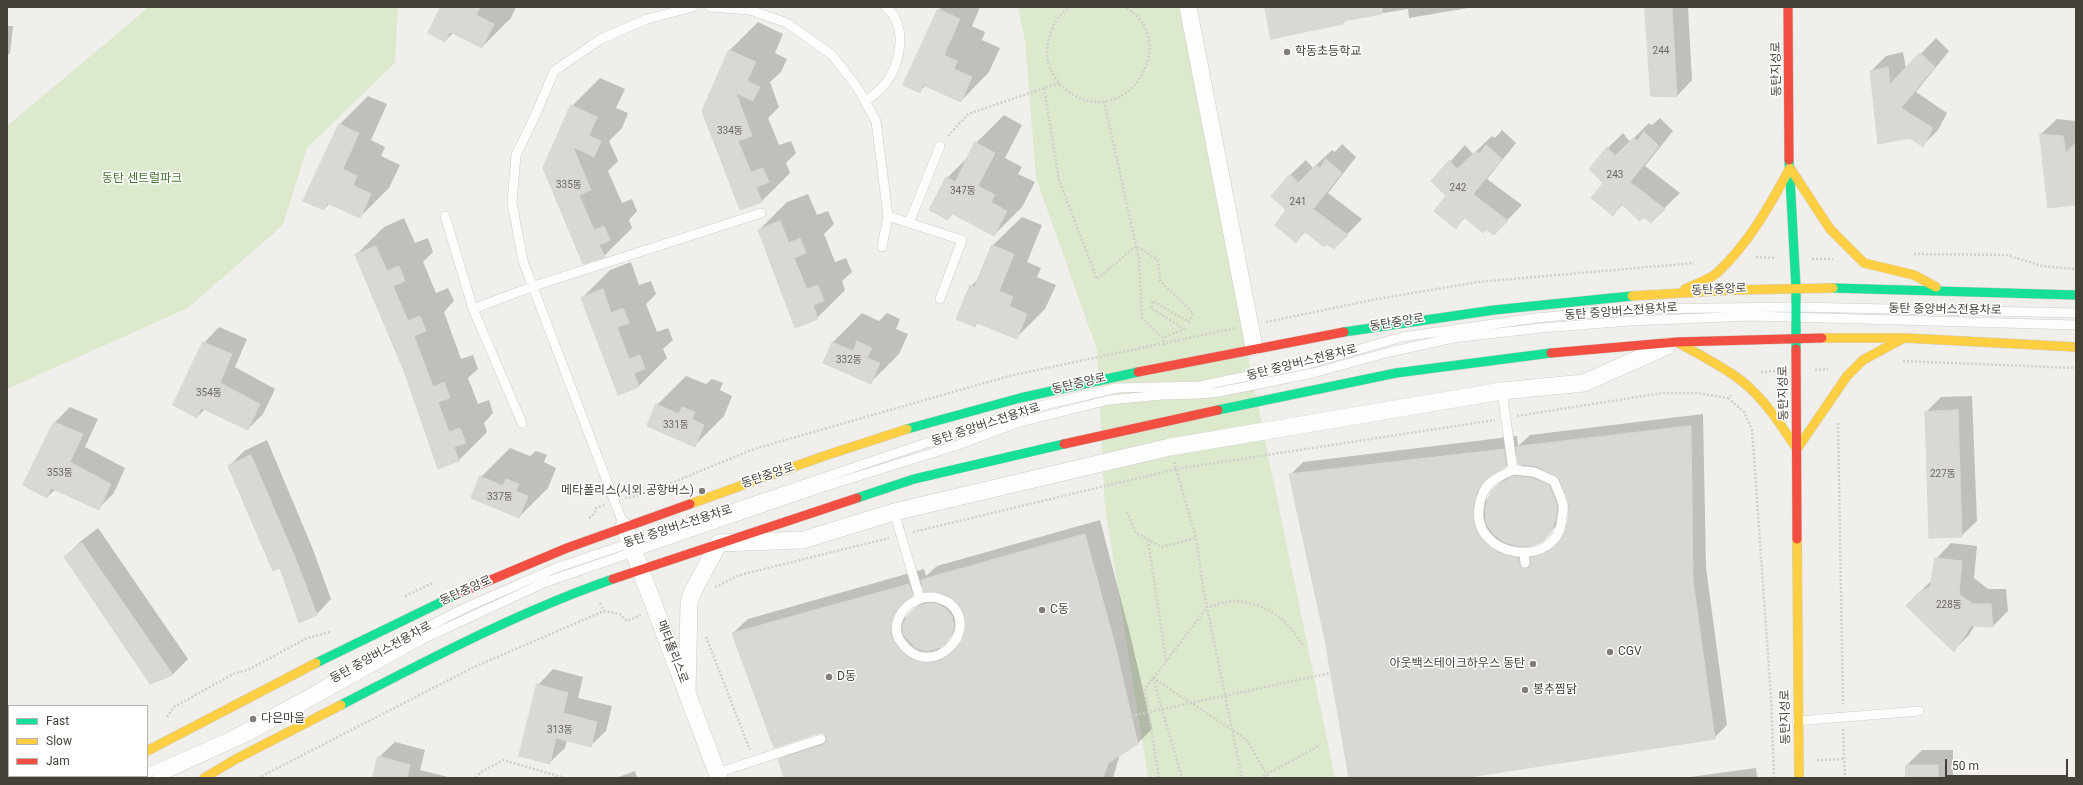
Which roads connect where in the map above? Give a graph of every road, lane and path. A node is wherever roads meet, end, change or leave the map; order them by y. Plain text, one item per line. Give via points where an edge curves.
1 (693, 7) edge
2 (710, 7) edge
3 (886, 7) edge
4 (1071, 7) edge
5 (1125, 7) edge
6 (1188, 7) edge
7 (1788, 7) edge
8 (1059, 83) junction
9 (1044, 88) junction
10 (1104, 101) junction
11 (866, 102) junction
12 (940, 146) joint
13 (1790, 168) junction
14 (761, 213) dead end
15 (445, 216) dead end
16 (888, 216) junction
17 (909, 223) junction
18 (1136, 246) junction
19 (882, 247) dead end
20 (1906, 254) dead end
21 (2076, 269) edge
22 (534, 286) junction
23 (1796, 288) junction
24 (1942, 290) junction
25 (1678, 292) junction
26 (2076, 295) edge
27 (940, 299) dead end
28 (1796, 307) junction
29 (473, 310) junction
30 (2076, 313) edge
31 (1796, 317) junction
32 (2076, 325) edge
33 (1163, 338) junction
34 (1795, 338) junction
35 (1905, 338) junction
36 (1677, 342) junction
37 (1254, 347) junction
38 (2076, 347) edge
39 (1901, 361) dead end
40 (1168, 365) junction
41 (2076, 368) edge
42 (1744, 382) junction
43 (1502, 391) junction
44 (1728, 398) junction
45 (1506, 418) junction
46 (1838, 421) dead end
47 (522, 423) dead end
48 (1170, 447) junction
49 (1797, 449) junction
50 (1176, 468) junction
51 (1513, 470) junction
52 (596, 508) dead end
53 (894, 512) junction
54 (1127, 512) dead end
55 (589, 518) dead end
56 (624, 526) junction
57 (901, 535) junction
58 (1196, 538) junction
59 (1148, 540) junction
60 (719, 543) junction
61 (632, 547) junction
62 (1524, 553) junction
63 (1525, 563) dead end
64 (640, 569) junction
65 (712, 590) dead end
66 (920, 599) junction
67 (1207, 607) junction
68 (627, 621) dead end
69 (704, 633) dead end
70 (1303, 646) dead end
71 (1166, 661) junction
72 (235, 673) dead end
73 (1330, 673) dead end
74 (1153, 678) junction
75 (687, 693) junction
76 (1919, 711) dead end
77 (1131, 716) dead end
78 (1843, 718) junction
79 (163, 719) dead end
80 (1797, 721) junction
81 (1232, 729) junction
82 (820, 739) dead end
83 (1320, 745) dead end
84 (148, 750) edge
85 (754, 761) junction
86 (148, 773) edge
87 (1267, 774) junction
88 (718, 775) edge
89 (157, 778) edge
90 (204, 778) edge
91 (258, 778) edge
92 (476, 778) edge
93 (565, 778) edge
94 (1160, 778) edge
95 (1182, 778) edge
96 (1242, 778) edge
97 (1260, 778) edge
98 (1269, 778) edge
99 (1774, 778) edge
100 (1799, 778) edge
101 (1845, 778) edge

1 - 22 lane via 647,19 602,39 554,71 516,155 512,203 523,261
2 - 11 lane via 750,10 787,23 832,55
3 - 11 lane via 892,12 901,36 897,62 886,83
4 - 8 path via 1056,21 1049,36 1047,53 1051,69
5 - 10 path via 1142,23 1148,39 1149,56 1145,73 1135,87 1120,97
6 - 37 street
7 - 13 street, 동탄지성로
8 - 9 path
8 - 10 path via 1072,94 1087,100
9 - 12 path via 968,114
9 - 18 path via 1059,180 1097,279
10 - 18 path
11 - 16 lane via 876,121
12 - 17 lane
13 - 23 street, 동탄지성로
13 - 24 street via 1830,229 1864,263 1914,275
13 - 25 street via 1765,215 1717,273
14 - 22 lane
15 - 29 lane
16 - 17 lane
16 - 19 lane
17 - 27 lane via 962,240
18 - 33 path via 1142,318
18 - 33 path via 1158,260 1160,282 1193,313 1189,322 1153,301 1151,308 1184,329
20 - 21 path via 2007,255 2042,266
22 - 29 lane
22 - 56 lane
23 - 24 street, 동탄중앙로
23 - 25 street, 동탄중앙로
23 - 28 street, 동탄지성로
24 - 26 street, 동탄중앙로
25 - 37 street, 동탄중앙로 via 1481,310
28 - 30 lane, 동탄 중앙버스전용차로
28 - 31 street, 동탄지성로
28 - 61 lane, 동탄 중앙버스전용차로 via 1636,309 1536,318 1402,337 1308,364 1199,386 1117,388 1009,415
29 - 47 lane
31 - 32 lane, 동탄 중앙버스전용차로
31 - 34 street, 동탄지성로
31 - 61 lane, 동탄 중앙버스전용차로 via 1751,316 1630,321 1461,337 1390,352 1313,373 1219,392 1109,400 1018,423 958,445
33 - 40 path
34 - 35 street
34 - 36 street
34 - 49 street, 동탄지성로
35 - 38 street
35 - 49 street via 1863,360 1847,376
36 - 42 street
36 - 43 street via 1584,383
36 - 60 street via 1537,354 1396,373 1163,421 914,479
37 - 40 street, 동탄중앙로
39 - 41 path
40 - 56 street, 동탄중앙로 via 1021,397 862,443
42 - 44 path
42 - 49 street via 1774,415
43 - 45 lane
43 - 48 street
44 - 45 path via 1698,393 1662,393
44 - 99 path via 1744,412 1752,430 1771,697
45 - 50 path
45 - 51 lane
46 - 78 path
48 - 50 path
48 - 53 street
49 - 80 street, 동탄지성로
50 - 57 path
50 - 58 path
51 - 62 lane via 1493,479 1480,495 1478,516 1486,536 1504,550
51 - 62 lane via 1534,472 1554,481 1563,505 1561,530 1546,548
52 - 55 path
53 - 57 lane
53 - 60 street via 803,540
54 - 59 path via 1136,533
56 - 61 street, 메타폴리스로
56 - 84 street, 동탄중앙로 via 543,557 323,657
57 - 65 path via 740,575
57 - 66 lane
58 - 59 path via 1162,547
58 - 67 path
59 - 71 path
60 - 64 street
60 - 75 street via 689,603
61 - 64 street, 메타폴리스로
61 - 86 lane, 동탄 중앙버스전용차로 via 556,568 467,607 396,643 225,739
61 - 89 lane, 동탄 중앙버스전용차로 via 466,618 423,639 247,737
62 - 63 lane
64 - 75 street, 메타폴리스로
64 - 90 street via 567,595 463,642
66 - 66 lane via 904,608 896,622 897,637 906,649 920,658 937,660 952,647 959,634 959,617 949,603 935,597
67 - 70 path via 1236,601 1256,606 1278,615 1292,628
67 - 71 path
67 - 81 path
68 - 91 path via 620,614 604,611 474,667
69 - 85 path
71 - 74 path
72 - 79 path via 174,707
73 - 77 path, bridge
74 - 81 path
74 - 94 path via 1145,689
74 - 95 path
75 - 88 street, 메타폴리스로
76 - 78 lane
78 - 80 lane
78 - 101 path
80 - 100 street, 동탄지성로
81 - 87 path via 1246,739
81 - 96 path
82 - 85 lane
83 - 87 path
85 - 88 lane
87 - 97 path
87 - 98 path
92 - 93 path via 481,772 503,760

